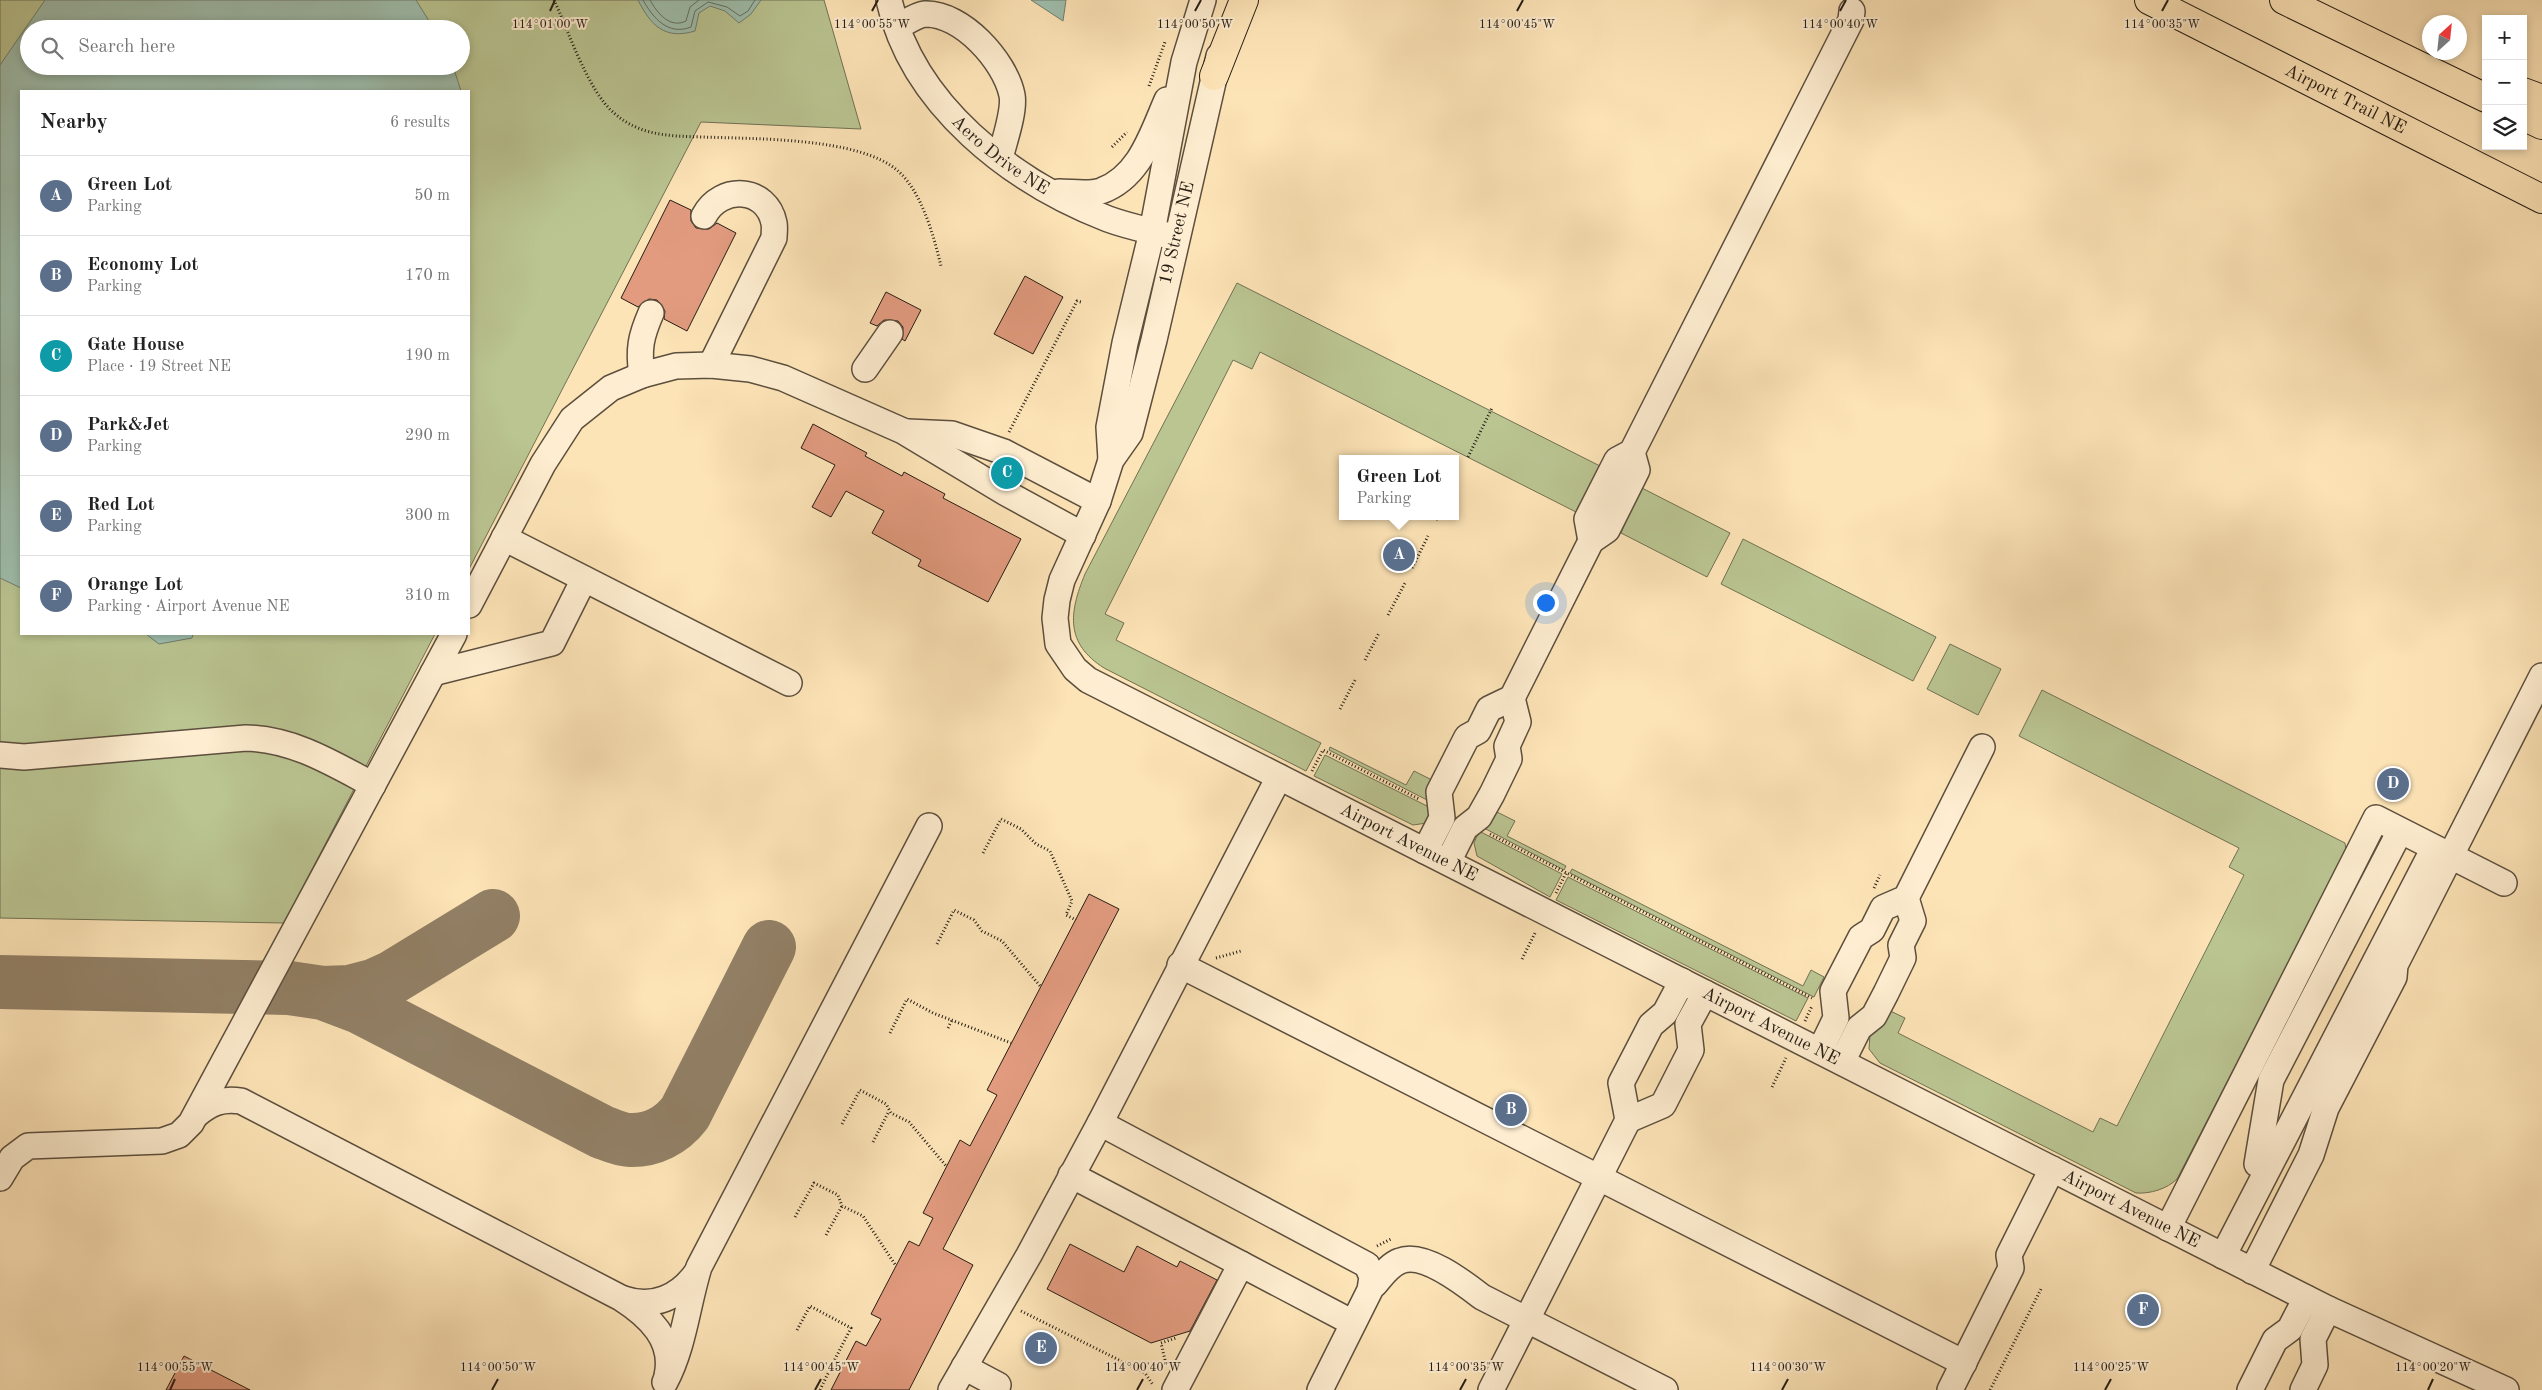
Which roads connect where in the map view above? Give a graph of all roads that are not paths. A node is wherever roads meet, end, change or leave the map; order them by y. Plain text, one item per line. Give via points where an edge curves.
1 (889, 0) edge
2 (1203, 0) edge
3 (1232, 0) edge
4 (1244, 0) edge
5 (2149, 0) edge
6 (2284, 0) edge
7 (1852, 11) dead end
8 (2324, 20) junction
9 (897, 27) junction
10 (1184, 62) junction
11 (1214, 76) junction
12 (2482, 78) edge
13 (2527, 93) edge
14 (2482, 96) edge
15 (2542, 99) edge
16 (2527, 118) edge
17 (2542, 125) edge
18 (1000, 158) junction
19 (1053, 192) junction
20 (2542, 199) edge
21 (704, 216) dead end
22 (1152, 232) junction
23 (1178, 238) junction
24 (651, 313) dead end
25 (890, 333) dead end
26 (710, 365) junction
27 (865, 369) dead end
28 (642, 375) junction
29 (903, 431) junction
30 (1111, 460) junction
31 (1098, 501) junction
32 (1083, 535) junction
33 (504, 538) junction
34 (584, 579) junction
35 (470, 603) edge
36 (453, 635) edge
37 (433, 673) junction
38 (2542, 676) edge
39 (1088, 680) joint
40 (790, 683) dead end
41 (1512, 698) junction
42 (1982, 747) dead end
43 (0, 754) edge
44 (1279, 777) junction
45 (373, 785) junction
46 (929, 826) dead end
47 (2424, 843) junction
48 (1426, 851) junction
49 (1448, 862) junction
50 (2504, 883) dead end
51 (1906, 898) junction
52 (1176, 972) junction
53 (1682, 981) junction
54 (1705, 993) junction
55 (230, 1050) junction
56 (1820, 1051) junction
57 (1842, 1062) junction
58 (259, 1111) junction
59 (196, 1115) junction
60 (1628, 1120) junction
61 (1100, 1123) junction
62 (2257, 1164) junction
63 (2059, 1173) junction
64 (1071, 1175) junction
65 (0, 1178) edge
66 (1599, 1178) junction
67 (2168, 1228) junction
68 (2218, 1253) junction
69 (1240, 1264) junction
70 (699, 1267) junction
71 (2252, 1271) junction
72 (1372, 1287) junction
73 (621, 1298) junction
74 (2306, 1298) junction
75 (2328, 1310) junction
76 (1527, 1320) junction
77 (1353, 1323) junction
78 (2290, 1329) junction
79 (2313, 1339) junction
80 (1964, 1363) junction
81 (964, 1367) junction
82 (2454, 1367) junction
83 (998, 1385) dead end
84 (663, 1386) edge
85 (951, 1390) edge
86 (1175, 1390) edge
87 (1320, 1390) edge
88 (1491, 1390) edge
89 (1665, 1390) edge
90 (1950, 1390) edge
91 (2250, 1390) edge
92 (2268, 1390) edge
93 (2286, 1390) edge
94 (2303, 1390) edge
95 (2480, 1390) edge
96 (2506, 1390) edge

1 - 9 street, Aero Drive NE
2 - 10 street, 19 Street NE
3 - 11 street, 19 Street NE
4 - 11 highway
5 - 20 highway, Airport Trail NE
6 - 8 highway
7 - 41 street via 1851,20 1632,452 1637,470 1607,530 1591,541
8 - 12 highway
8 - 14 highway
9 - 18 street, Aero Drive NE via 909,53 951,116
9 - 18 street via 923,14 937,15 970,32 986,48 1012,95
10 - 19 street via 1141,159 1132,170 1101,190
10 - 22 street, 19 Street NE
11 - 23 street, 19 Street NE
13 - 15 highway
16 - 17 highway
18 - 19 street, Aero Drive NE
19 - 22 street, Aero Drive NE via 1106,218
21 - 26 street via 710,205 722,196 736,193 753,197 766,207 774,222 774,238
22 - 23 street, Aero Drive NE
22 - 30 street, 19 Street NE via 1109,427
23 - 30 street, 19 Street NE via 1130,433
24 - 28 street via 642,333
25 - 27 street
26 - 28 street via 676,366
26 - 29 street via 750,369 783,378
28 - 33 street via 611,388 572,419 542,464
29 - 31 street via 952,434 994,448
29 - 32 street
30 - 31 street, 19 Street NE
31 - 32 street, 19 Street NE
32 - 39 street, 19 Street NE via 1062,580 1055,618 1058,644 1075,669
33 - 34 street
33 - 35 street
34 - 37 street via 552,643
34 - 40 street
36 - 37 street
37 - 45 street
38 - 47 street
39 - 44 street, Airport Avenue NE
41 - 48 street via 1489,709 1478,731 1467,737 1439,792 1442,818
41 - 49 street via 1518,722 1506,746 1509,759 1479,817 1465,828
42 - 51 street
43 - 45 street via 24,757 266,739 308,751
44 - 48 street, Airport Avenue NE
44 - 52 street
45 - 55 street
46 - 70 street
47 - 50 street
47 - 62 street
47 - 62 street via 2271,1080
47 - 67 street via 2376,818
47 - 68 street
47 - 71 street via 2394,978 2326,1108 2311,1155
48 - 49 street, Airport Avenue NE
49 - 53 street, Airport Avenue NE
51 - 56 street via 1884,908 1872,930 1861,936 1833,991 1836,1018
51 - 57 street via 1913,921 1901,945 1903,958 1874,1016 1859,1028
52 - 61 street
52 - 66 street via 1260,1023 1305,1029
53 - 54 street, Airport Avenue NE
53 - 60 street via 1665,1013 1651,1024 1621,1083
54 - 56 street, Airport Avenue NE
54 - 60 street via 1688,1024 1691,1050 1663,1105
55 - 58 street via 228,1063 234,1084
55 - 59 street
56 - 57 street, Airport Avenue NE
57 - 63 street, Airport Avenue NE
58 - 59 street via 241,1101 223,1100 210,1104
58 - 73 street
59 - 65 street via 179,1135 162,1141 28,1146 12,1158
60 - 66 street
61 - 64 street
61 - 72 street via 1361,1260 1370,1272
62 - 68 street
63 - 67 street, Airport Avenue NE
63 - 80 street via 2022,1262 2011,1268
64 - 69 street
64 - 81 street
66 - 76 street
66 - 80 street
67 - 68 street, Airport Avenue NE
68 - 71 street, Airport Avenue NE
69 - 77 street
69 - 86 street
70 - 73 street via 681,1290 664,1299 644,1304
70 - 84 street via 680,1350
71 - 74 street, Airport Avenue NE
72 - 76 street via 1393,1264 1411,1258 1461,1281 1482,1297
72 - 77 street
73 - 84 street via 647,1316 662,1338 668,1362
74 - 75 street, Airport Avenue NE
74 - 78 street
75 - 79 street
75 - 82 street, Airport Avenue NE
76 - 88 street
76 - 89 street
77 - 87 street
78 - 91 street via 2275,1340
78 - 92 street via 2289,1348
79 - 93 street
79 - 94 street via 2316,1366
80 - 90 street
81 - 83 street
81 - 85 street
82 - 95 street, Airport Avenue NE
82 - 96 street, Airport Avenue NE

